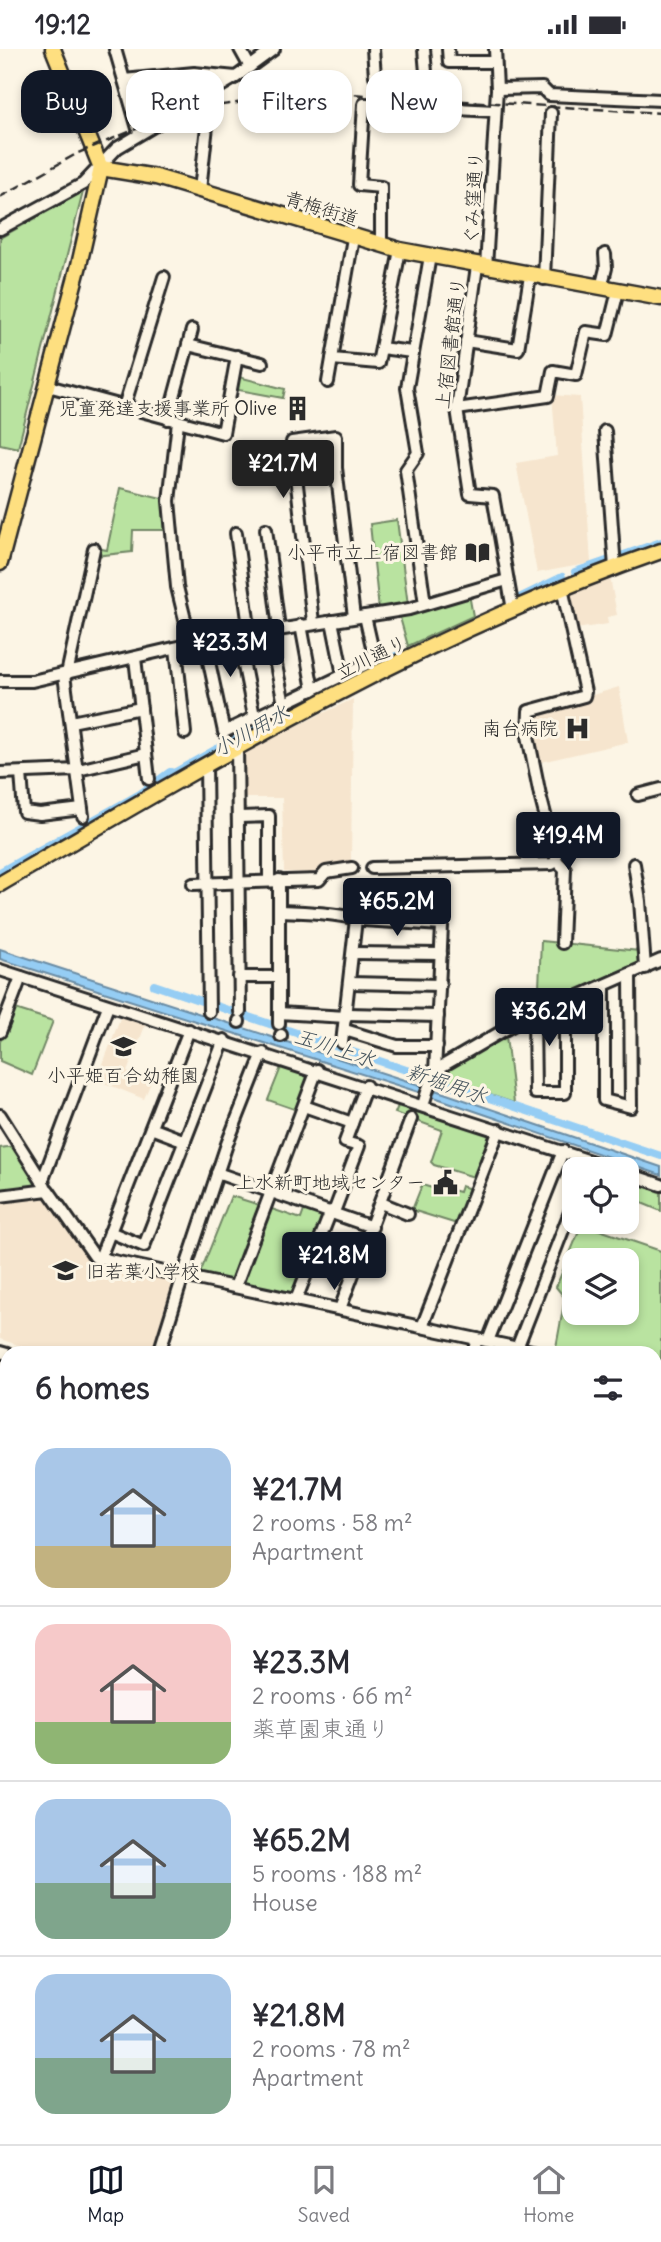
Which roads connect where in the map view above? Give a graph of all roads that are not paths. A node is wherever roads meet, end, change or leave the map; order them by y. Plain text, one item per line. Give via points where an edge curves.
1 (53, 49) edge
2 (115, 49) edge
3 (240, 49) edge
4 (274, 49) edge
5 (373, 49) edge
6 (425, 49) edge
7 (448, 49) edge
8 (495, 49) edge
9 (495, 62) junction
10 (250, 67) junction
11 (236, 77) junction
12 (124, 80) junction
13 (224, 84) edge
14 (126, 87) edge
15 (497, 89) junction
16 (661, 100) edge
17 (494, 111) junction
18 (551, 113) dead end
19 (138, 133) edge
20 (206, 133) edge
21 (101, 168) junction
22 (200, 190) junction
23 (0, 229) edge
24 (353, 238) junction
25 (382, 245) junction
26 (400, 250) junction
27 (605, 254) dead end
28 (430, 256) junction
29 (482, 267) junction
30 (164, 277) dead end
31 (537, 278) junction
32 (601, 288) junction
33 (618, 291) junction
34 (661, 298) edge
35 (192, 330) dead end
36 (466, 341) junction
37 (188, 345) junction
38 (381, 348) junction
39 (412, 352) junction
40 (237, 356) junction
41 (332, 359) junction
42 (262, 363) dead end
43 (328, 382) dead end
44 (48, 386) junction
45 (124, 407) junction
46 (457, 408) junction
47 (173, 421) junction
48 (605, 431) dead end
49 (267, 530) dead end
50 (236, 533) dead end
51 (94, 549) dead end
52 (661, 551) edge
53 (613, 561) junction
54 (0, 563) edge
55 (507, 580) junction
56 (562, 588) junction
57 (425, 604) junction
58 (513, 610) junction
59 (360, 617) junction
60 (332, 621) junction
61 (313, 622) junction
62 (301, 625) junction
63 (274, 629) junction
64 (250, 634) junction
65 (238, 636) junction
66 (205, 643) junction
67 (191, 645) junction
68 (176, 648) junction
69 (135, 658) junction
70 (66, 674) junction
71 (342, 675) junction
72 (0, 681) edge
73 (313, 690) junction
74 (284, 704) junction
75 (141, 708) junction
76 (254, 716) junction
77 (71, 722) junction
78 (185, 733) dead end
79 (237, 745) junction
80 (146, 754) junction
81 (206, 764) junction
82 (78, 770) junction
83 (0, 773) edge
84 (21, 773) junction
85 (149, 779) dead end
86 (661, 789) edge
87 (638, 795) dead end
88 (239, 817) junction
89 (557, 860) junction
90 (634, 864) dead end
91 (352, 868) dead end
92 (372, 868) dead end
93 (274, 881) junction
94 (240, 882) junction
95 (206, 883) junction
96 (0, 884) edge
97 (193, 884) dead end
98 (443, 905) dead end
99 (279, 911) junction
100 (356, 919) junction
101 (442, 925) junction
102 (562, 943) dead end
103 (353, 953) junction
104 (441, 954) junction
105 (661, 960) edge
106 (645, 968) junction
107 (0, 970) edge
108 (630, 974) junction
109 (21, 977) junction
110 (279, 977) junction
111 (239, 978) junction
112 (349, 983) junction
113 (440, 985) junction
114 (604, 986) junction
115 (565, 1003) junction
116 (108, 1006) junction
117 (209, 1007) dead end
118 (347, 1016) junction
119 (438, 1016) junction
120 (534, 1016) junction
121 (239, 1019) dead end
122 (189, 1030) junction
123 (345, 1030) junction
124 (0, 1032) edge
125 (224, 1040) junction
126 (437, 1046) junction
127 (340, 1051) dead end
128 (263, 1052) junction
129 (317, 1070) junction
130 (432, 1076) junction
131 (366, 1086) junction
132 (423, 1105) junction
133 (303, 1106) junction
134 (0, 1115) edge
135 (411, 1119) dead end
136 (352, 1123) junction
137 (150, 1128) junction
138 (499, 1130) junction
139 (185, 1141) junction
140 (563, 1151) junction
141 (574, 1157) edge
142 (217, 1173) junction
143 (639, 1177) edge
144 (661, 1185) edge
145 (45, 1186) junction
146 (272, 1190) junction
147 (0, 1196) edge
148 (380, 1203) junction
149 (333, 1211) junction
150 (408, 1215) dead end
151 (372, 1227) junction
152 (562, 1232) edge
153 (110, 1233) junction
154 (100, 1258) junction
155 (183, 1276) junction
156 (235, 1287) junction
157 (296, 1300) junction
158 (340, 1309) junction
159 (422, 1327) junction
160 (483, 1340) junction
161 (161, 1346) edge
162 (478, 1346) edge
163 (508, 1346) edge
164 (517, 1346) edge

1 - 21 main road
2 - 12 street
3 - 10 street
4 - 10 street
5 - 6 street via 378,81 427,84
7 - 9 street via 449,62
8 - 9 street, ぐみ窪通り
9 - 15 street, ぐみ窪通り
10 - 11 street
11 - 12 street via 194,73
11 - 13 street
12 - 14 street
15 - 16 street via 542,88 549,95
15 - 17 street, ぐみ窪通り
17 - 25 street via 363,104 359,185 381,187
17 - 29 street, ぐみ窪通り
18 - 31 street
19 - 21 street
20 - 22 street
21 - 22 main road, 青梅街道
21 - 23 street via 83,184
21 - 44 main road
22 - 24 main road, 青梅街道
24 - 25 main road, 青梅街道
24 - 41 street
25 - 26 main road, 青梅街道
26 - 28 main road, 青梅街道
26 - 38 street
27 - 32 street
28 - 29 main road, 青梅街道
28 - 39 street
29 - 31 main road, 青梅街道
29 - 36 street, 上宿図書館通り
30 - 45 street
31 - 32 main road, 青梅街道
31 - 36 street via 518,349
32 - 33 main road, 青梅街道
33 - 34 main road, 青梅街道
33 - 46 street via 607,335 586,332 576,375 553,371 548,395
35 - 37 street
36 - 46 street, 上宿図書館通り
37 - 40 street
37 - 47 street
38 - 39 street
38 - 41 street via 378,363
39 - 57 street via 407,388 418,453 406,470
40 - 42 street
40 - 47 street via 223,433
41 - 43 street
44 - 45 street
44 - 54 main road
45 - 47 street
46 - 55 street, 上宿図書館通り via 470,494 493,496
47 - 67 street via 169,501 177,587
48 - 53 street
49 - 63 street
50 - 64 street
51 - 70 street
52 - 53 main road, 立川通り
53 - 56 main road, 立川通り
55 - 57 street
55 - 58 street, 上宿図書館通り
56 - 58 main road, 立川通り
56 - 89 street via 585,692 529,711 528,736
57 - 59 street
58 - 79 main road, 立川通り
59 - 60 street
59 - 61 street via 336,468 336,436 292,442
59 - 71 street via 374,660
60 - 61 street
60 - 71 street
61 - 62 street
62 - 63 street
62 - 73 street
63 - 64 street
63 - 74 street
64 - 65 street
65 - 66 street
65 - 76 street
66 - 67 street
66 - 76 street via 223,732
67 - 68 street
68 - 69 street
68 - 78 street
69 - 70 street
69 - 75 street
70 - 72 street
70 - 77 street
71 - 73 street
73 - 74 street
74 - 76 street
75 - 77 street
75 - 80 street
77 - 82 street
79 - 81 main road, 立川通り
79 - 88 street
80 - 82 street
80 - 85 street
81 - 95 street
81 - 96 main road, 立川通り
82 - 84 street
82 - 84 street via 83,812 24,812
83 - 84 street
86 - 87 street
88 - 93 street via 269,816
88 - 94 street
89 - 92 street via 552,864
89 - 102 street via 565,869
90 - 106 street
91 - 93 street via 326,872 319,880
93 - 94 street
93 - 99 street
94 - 95 street
94 - 111 street
95 - 97 street
95 - 117 street
98 - 101 street
99 - 100 street
99 - 110 street
100 - 101 street
100 - 103 street
101 - 104 street
103 - 104 street
103 - 112 street
104 - 113 street
105 - 106 street
106 - 108 street
107 - 109 street
108 - 114 street
108 - 114 street via 631,1107 604,1100
109 - 116 street
109 - 124 street
110 - 111 street
110 - 118 street via 280,1027
111 - 121 street
112 - 113 street
112 - 118 street
113 - 119 street
114 - 115 street
115 - 120 street
115 - 120 street via 565,1093 535,1093
116 - 122 street
116 - 145 street
118 - 119 street
118 - 123 street
119 - 126 street
120 - 130 street
122 - 125 street
122 - 137 street
123 - 126 street via 397,1046
123 - 127 street
125 - 128 street
125 - 139 street
126 - 130 street
128 - 129 street
128 - 142 street
129 - 131 street
129 - 133 street
130 - 132 street
131 - 132 street
131 - 136 street
132 - 138 street
133 - 136 street
133 - 146 street
134 - 145 street
135 - 148 street
136 - 149 street via 345,1142 359,1146
137 - 139 street
137 - 153 street
138 - 140 street
138 - 159 street
139 - 153 street via 144,1246
140 - 141 street
140 - 160 street
142 - 146 street
142 - 155 street
143 - 144 street
145 - 147 street
145 - 154 street via 91,1254
146 - 149 street
146 - 156 street
148 - 150 street
148 - 151 street
149 - 151 street
149 - 157 street
151 - 158 street
152 - 164 street
153 - 154 street
154 - 155 street
155 - 156 street
155 - 161 street
156 - 157 street
157 - 158 street
158 - 159 street
159 - 160 street
160 - 162 street
160 - 163 street

